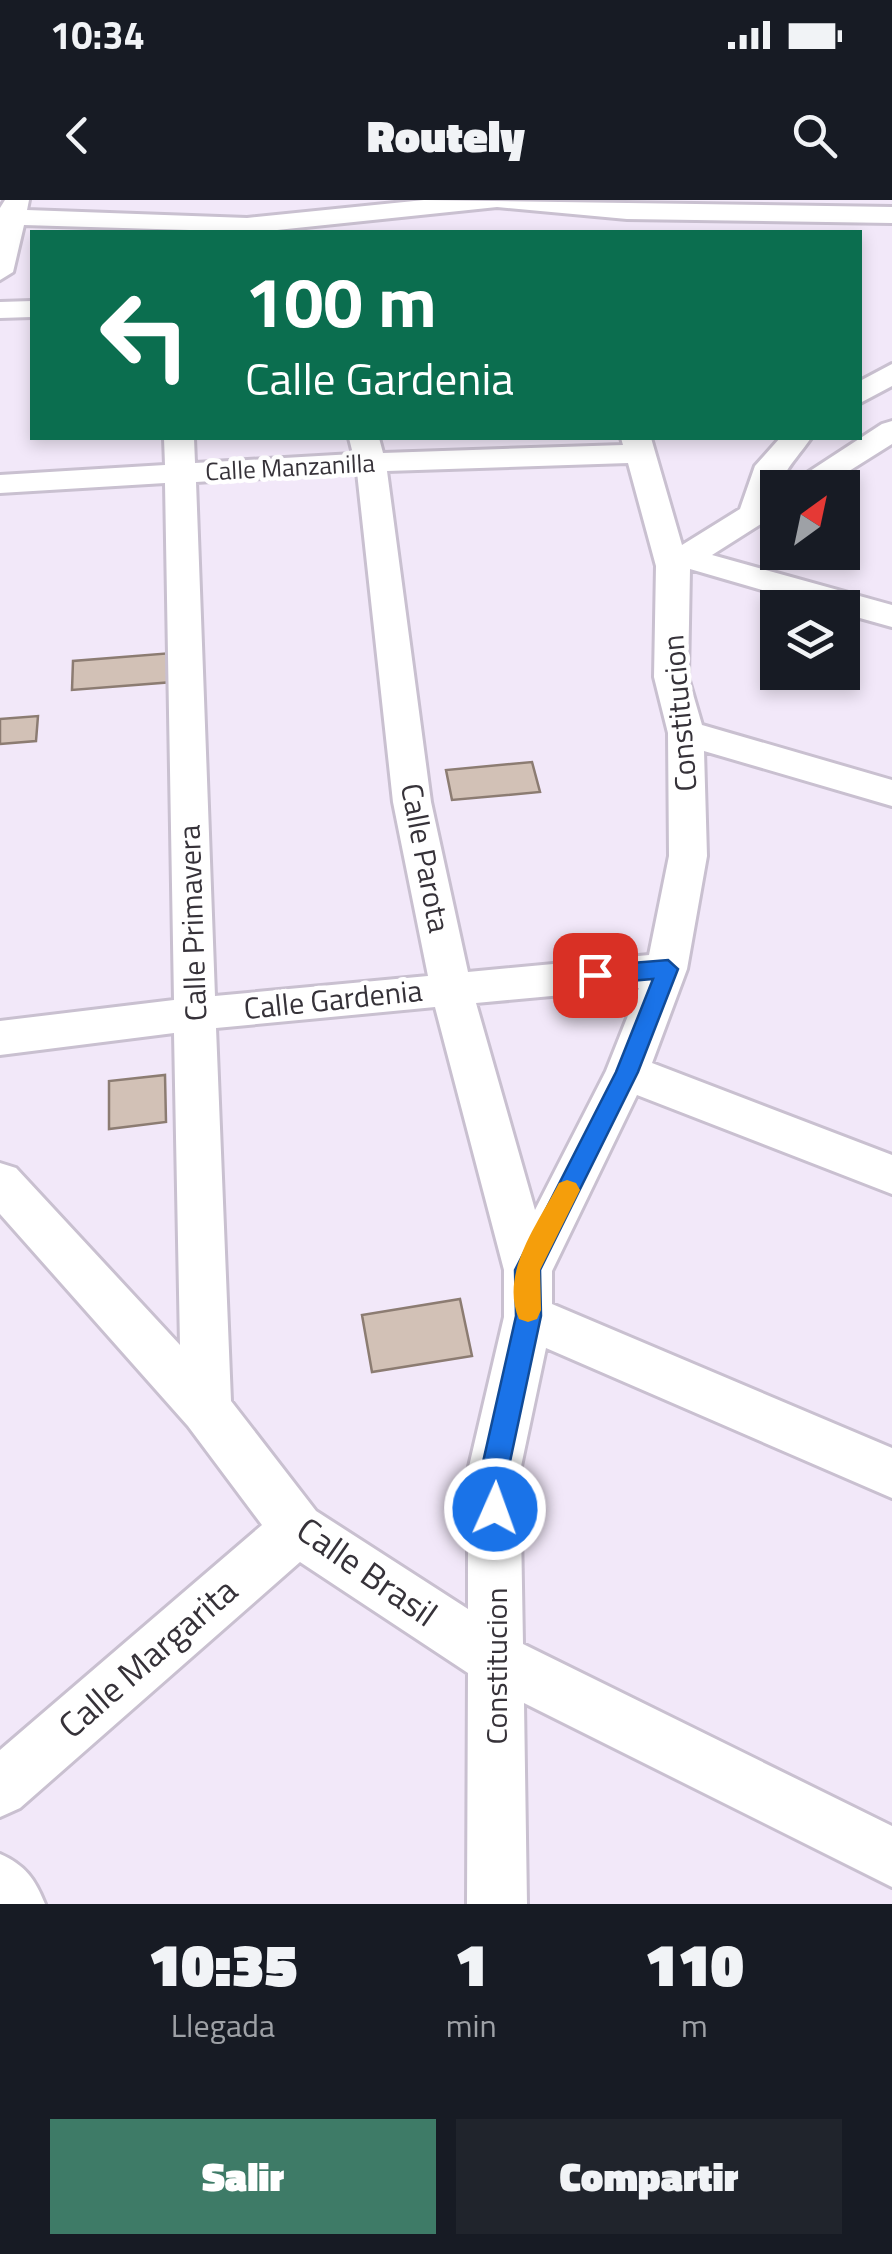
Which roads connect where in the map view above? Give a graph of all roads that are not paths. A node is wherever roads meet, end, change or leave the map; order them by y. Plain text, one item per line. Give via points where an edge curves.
1 (236, 200) edge
2 (497, 200) edge
3 (463, 201) edge
4 (10, 210) edge
5 (627, 214) edge
6 (892, 215) edge
7 (773, 216) edge
8 (248, 229) edge
9 (0, 272) edge
10 (30, 308) edge
11 (0, 310) edge
12 (892, 373) edge
13 (862, 393) edge
14 (892, 430) edge
15 (794, 440) edge
16 (638, 446) edge
17 (367, 450) edge
18 (878, 454) edge
19 (179, 456) edge
20 (770, 470) edge
21 (841, 470) edge
22 (0, 484) edge
23 (760, 509) edge
24 (678, 562) junction
25 (892, 616) edge
26 (686, 733) junction
27 (892, 793) edge
28 (668, 969) junction
29 (451, 988) junction
30 (196, 1014) junction
31 (0, 1038) edge
32 (627, 1072) junction
33 (892, 1175) edge
34 (0, 1182) edge
35 (528, 1293) junction
36 (206, 1409) junction
37 (892, 1473) edge
38 (297, 1529) junction
39 (498, 1660) junction
40 (0, 1788) edge
41 (892, 1857) edge
42 (0, 1884) edge
43 (15, 1904) edge
44 (497, 1904) edge

1 - 8 street
2 - 3 street
2 - 5 street
3 - 8 street
4 - 8 street
4 - 9 street
5 - 7 street
6 - 7 street
10 - 11 street
12 - 13 street
14 - 18 street
15 - 20 street
16 - 17 street, Calle Manzanilla
16 - 24 street, Constitucion
17 - 19 street, Calle Manzanilla
17 - 29 street, Calle Parota via 412,802
18 - 21 street
19 - 22 street, Calle Manzanilla
19 - 30 street, Calle Primavera
23 - 24 street
24 - 25 street
24 - 26 street, Constitucion via 672,677
26 - 27 street
26 - 28 street, Constitucion via 688,856
28 - 29 street, Calle Gardenia
28 - 32 street, Constitucion
29 - 30 street, Calle Gardenia
29 - 35 street, Calle Parota
30 - 31 street, Calle Gardenia
30 - 36 street, Calle Primavera
32 - 33 street
32 - 35 street, Constitucion
34 - 36 street, Calle Brasil
35 - 37 street
35 - 39 street, Constitucion via 494,1471
36 - 38 street, Calle Brasil
38 - 39 street, Calle Brasil
38 - 40 street, Calle Margarita
39 - 41 street, Calle Brasil
39 - 44 street, Constitucion
42 - 43 street

